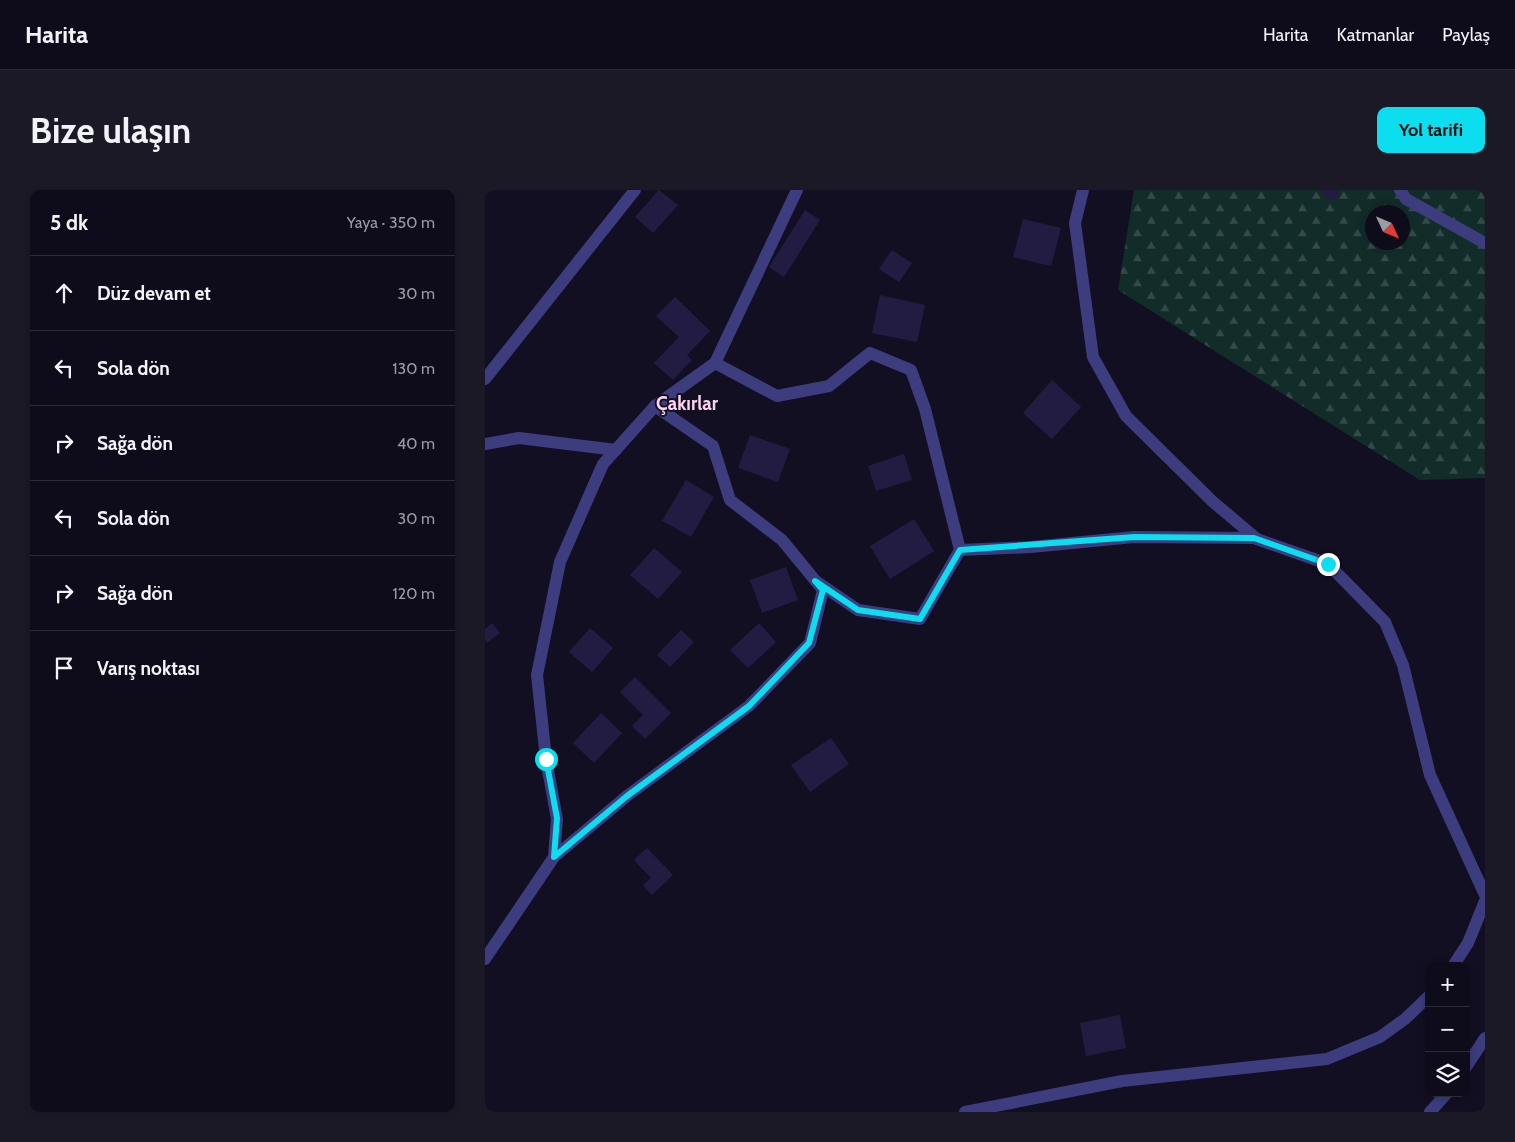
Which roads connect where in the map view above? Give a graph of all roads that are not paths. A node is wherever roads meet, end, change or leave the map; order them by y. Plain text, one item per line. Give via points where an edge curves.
1 (635, 190) edge
2 (797, 190) edge
3 (1083, 190) edge
4 (1400, 190) edge
5 (1485, 243) edge
6 (715, 363) junction
7 (485, 379) edge
8 (655, 406) junction
9 (485, 444) edge
10 (616, 450) junction
11 (1257, 539) junction
12 (960, 550) junction
13 (815, 581) junction
14 (554, 857) junction
15 (1485, 893) edge
16 (1485, 901) edge
17 (485, 959) edge
18 (1456, 962) edge
19 (1425, 1000) edge
20 (1485, 1038) edge
21 (1470, 1061) edge
22 (1443, 1097) edge
23 (965, 1112) edge
24 (1430, 1112) edge

1 - 7 street
2 - 6 street
3 - 11 street via 1075,223 1093,357 1126,416 1211,501
4 - 5 street via 1406,199
6 - 8 street
6 - 12 street via 777,396 829,386 870,353 911,370 925,409
8 - 10 street
8 - 13 street via 713,446 730,500 782,540
9 - 10 street via 519,438
10 - 14 street via 603,464 561,562 537,675 546,759 557,818
11 - 12 street via 1134,537
11 - 15 street via 1328,564 1385,622 1403,665 1430,775
12 - 13 street via 920,619 858,610
13 - 14 street via 823,590 809,643 749,706 627,796
14 - 17 street
16 - 18 street via 1468,943
19 - 23 street via 1405,1019 1379,1036 1327,1059 1122,1081
20 - 21 street
22 - 24 street

